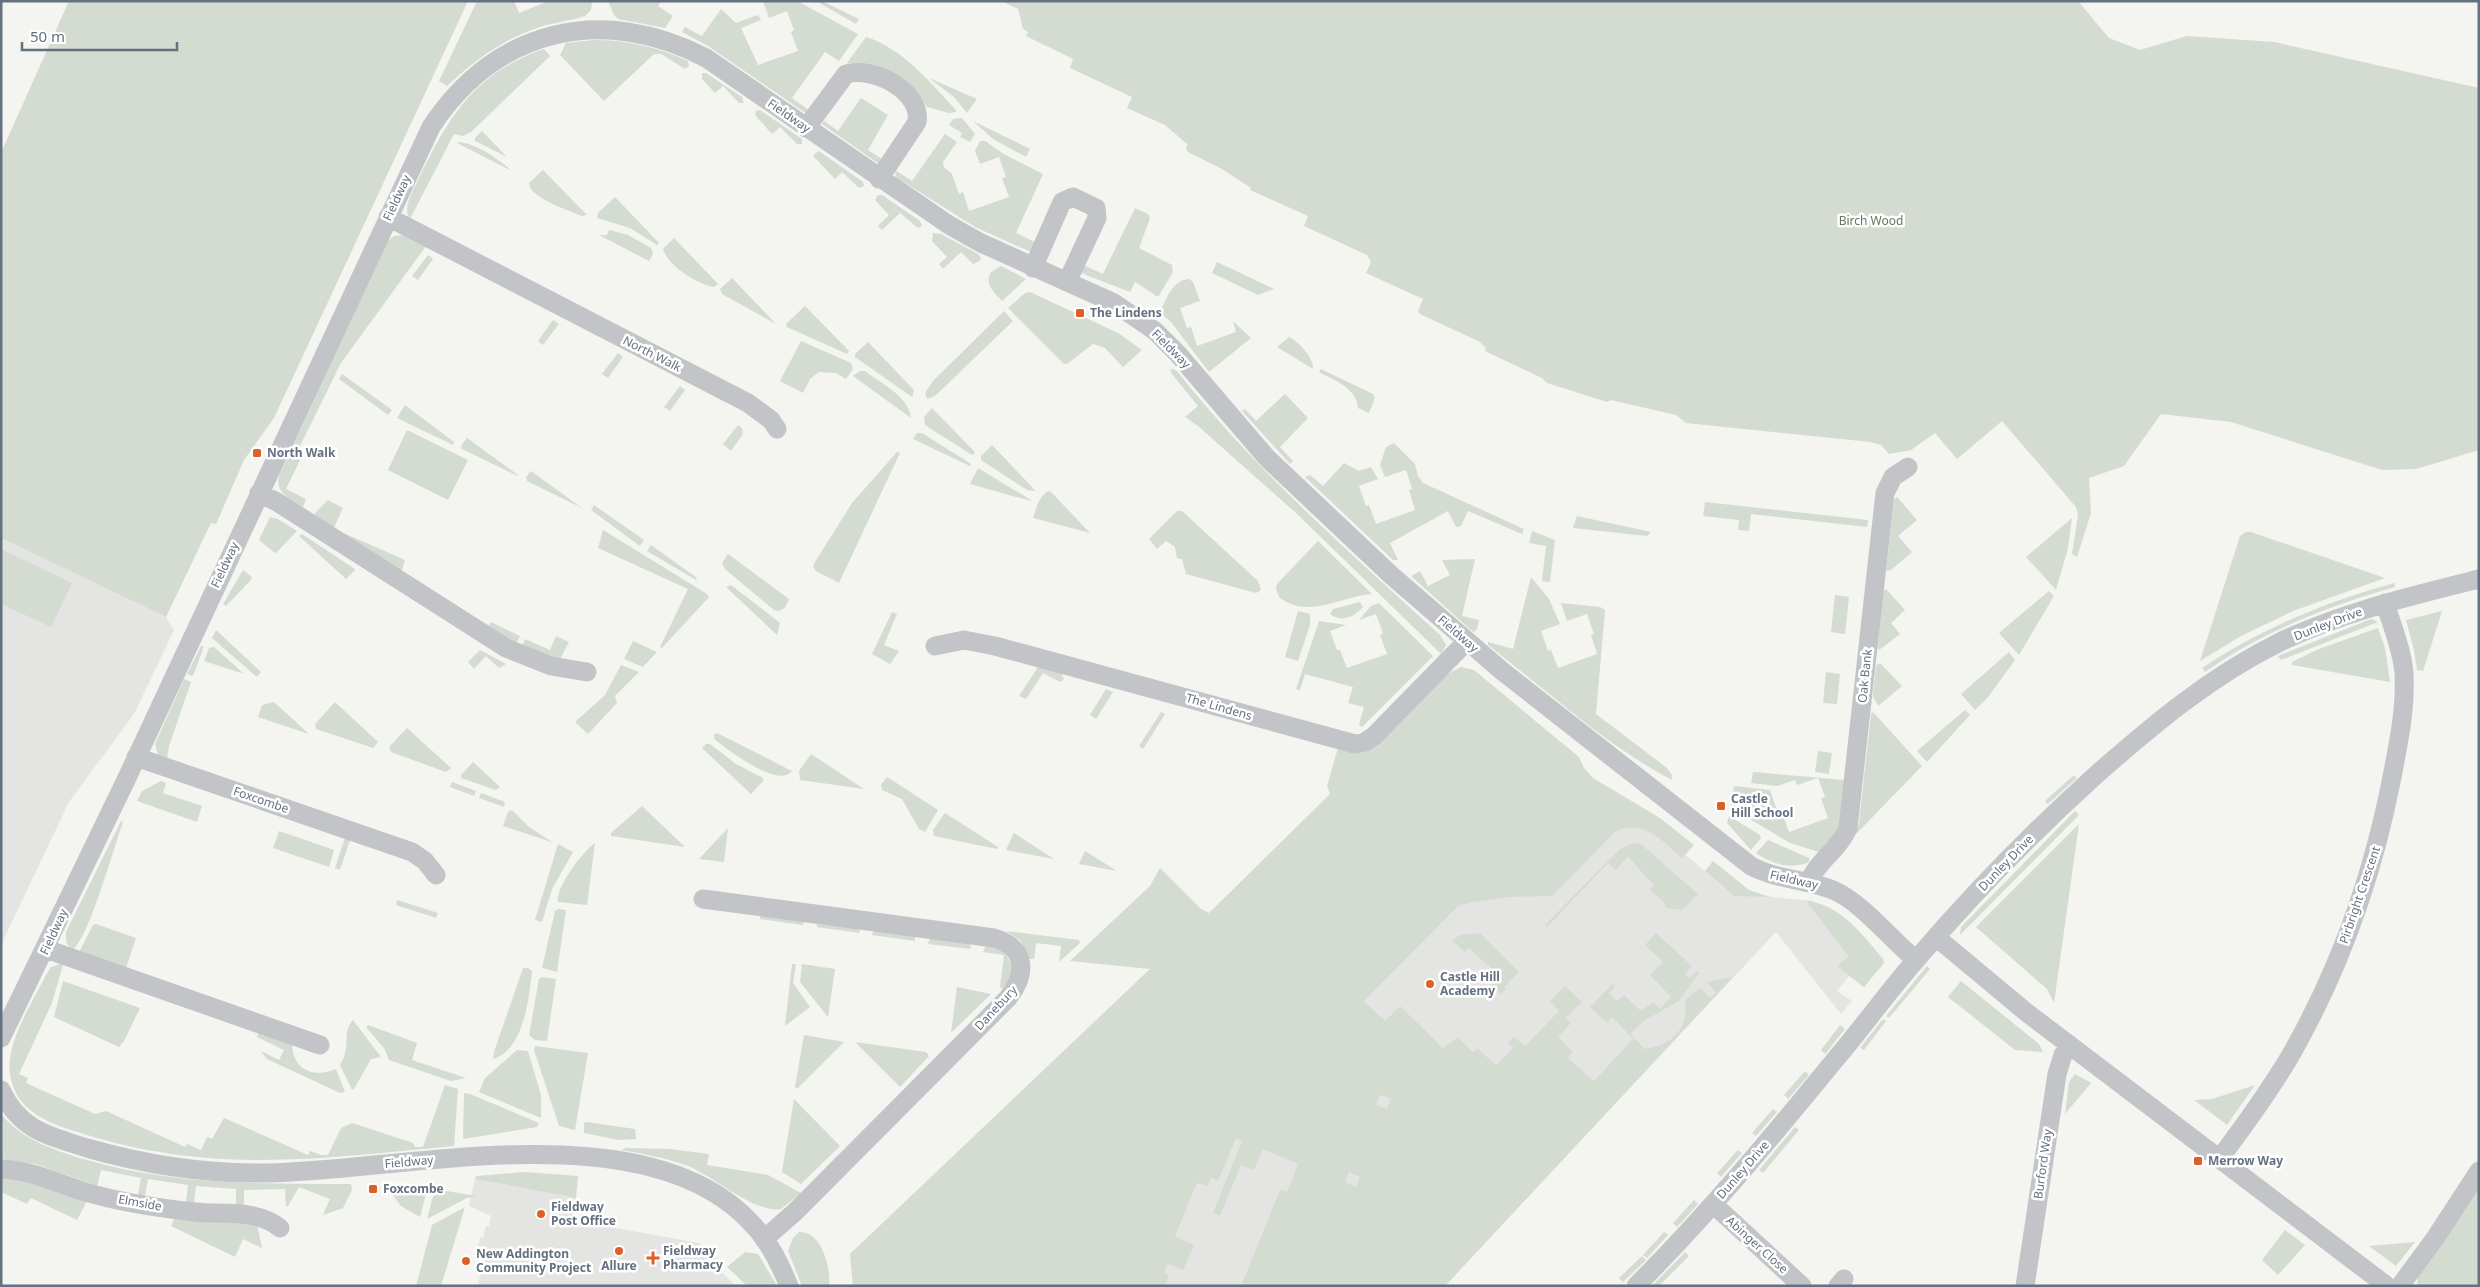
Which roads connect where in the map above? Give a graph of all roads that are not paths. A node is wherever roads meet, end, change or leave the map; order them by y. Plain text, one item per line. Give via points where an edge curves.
1 (806, 128) junction
2 (879, 179) junction
3 (388, 217) junction
4 (1033, 268) junction
5 (1067, 282) junction
6 (777, 428) dead end
7 (1908, 467) dead end
8 (259, 493) junction
9 (2479, 579) edge
10 (2385, 603) junction
11 (1466, 642) junction
12 (935, 646) dead end
13 (587, 672) dead end
14 (136, 757) junction
15 (436, 875) dead end
16 (1809, 882) junction
17 (703, 899) dead end
18 (1936, 938) junction
19 (46, 949) junction
20 (1916, 960) junction
21 (1, 1038) edge
22 (320, 1045) dead end
23 (2070, 1045) junction
24 (2, 1092) edge
25 (2220, 1158) junction
26 (1, 1169) edge
27 (2479, 1171) edge
28 (1713, 1204) junction
29 (280, 1228) dead end
30 (764, 1239) junction
31 (789, 1286) edge
32 (1636, 1286) edge
33 (1802, 1286) edge
34 (2025, 1286) edge
35 (2387, 1286) edge
36 (2400, 1286) edge

1 - 2 street, Fieldway
1 - 2 street via 846,74 871,74 895,86 914,103 918,112 917,122
1 - 3 street, Fieldway via 706,58 670,41 610,29 560,33 506,53 474,76 455,95 431,127
2 - 4 street, Fieldway via 949,225
3 - 6 street, North Walk via 748,403
3 - 8 street, Fieldway
4 - 5 street, Fieldway
4 - 5 street via 1062,202 1073,197 1084,200 1096,208 1097,218
5 - 11 street, Fieldway via 1114,303 1168,343 1246,435 1291,482
7 - 16 street, Oak Bank via 1893,477 1886,493 1848,828 1843,840 1813,873
8 - 13 street via 502,645 551,666
8 - 14 street, Fieldway
9 - 10 street, Dunley Drive
10 - 18 street, Dunley Drive via 2280,642 2186,699 2066,803 1995,873
10 - 25 street, Pirbright Crescent via 2400,651 2404,688 2394,770 2372,861 2346,937 2303,1032 2272,1085
11 - 12 street, The Lindens via 1374,736 1355,744 987,644 964,640
11 - 16 street, Fieldway via 1751,866 1775,876
14 - 15 street, Foxcombe via 412,852
14 - 19 street, Fieldway
16 - 20 street, Fieldway via 1848,898
17 - 30 street, Danebury via 994,938 1013,949 1022,967 1018,984 1008,998 796,1211
18 - 20 street, Dunley Drive
18 - 23 street
19 - 21 street, Fieldway
19 - 22 street
20 - 28 street, Dunley Drive
23 - 25 street
23 - 34 street, Burford Way via 2060,1062 2056,1081
24 - 30 street, Fieldway via 17,1116 31,1128 133,1160 188,1169 269,1173 538,1153 633,1164 678,1176 712,1192 743,1214
25 - 35 street
26 - 29 street, Elmside via 31,1172 84,1191 133,1203 262,1217
27 - 36 street
28 - 32 street, Dunley Drive
28 - 33 street, Abinger Close
30 - 31 street, Fieldway

